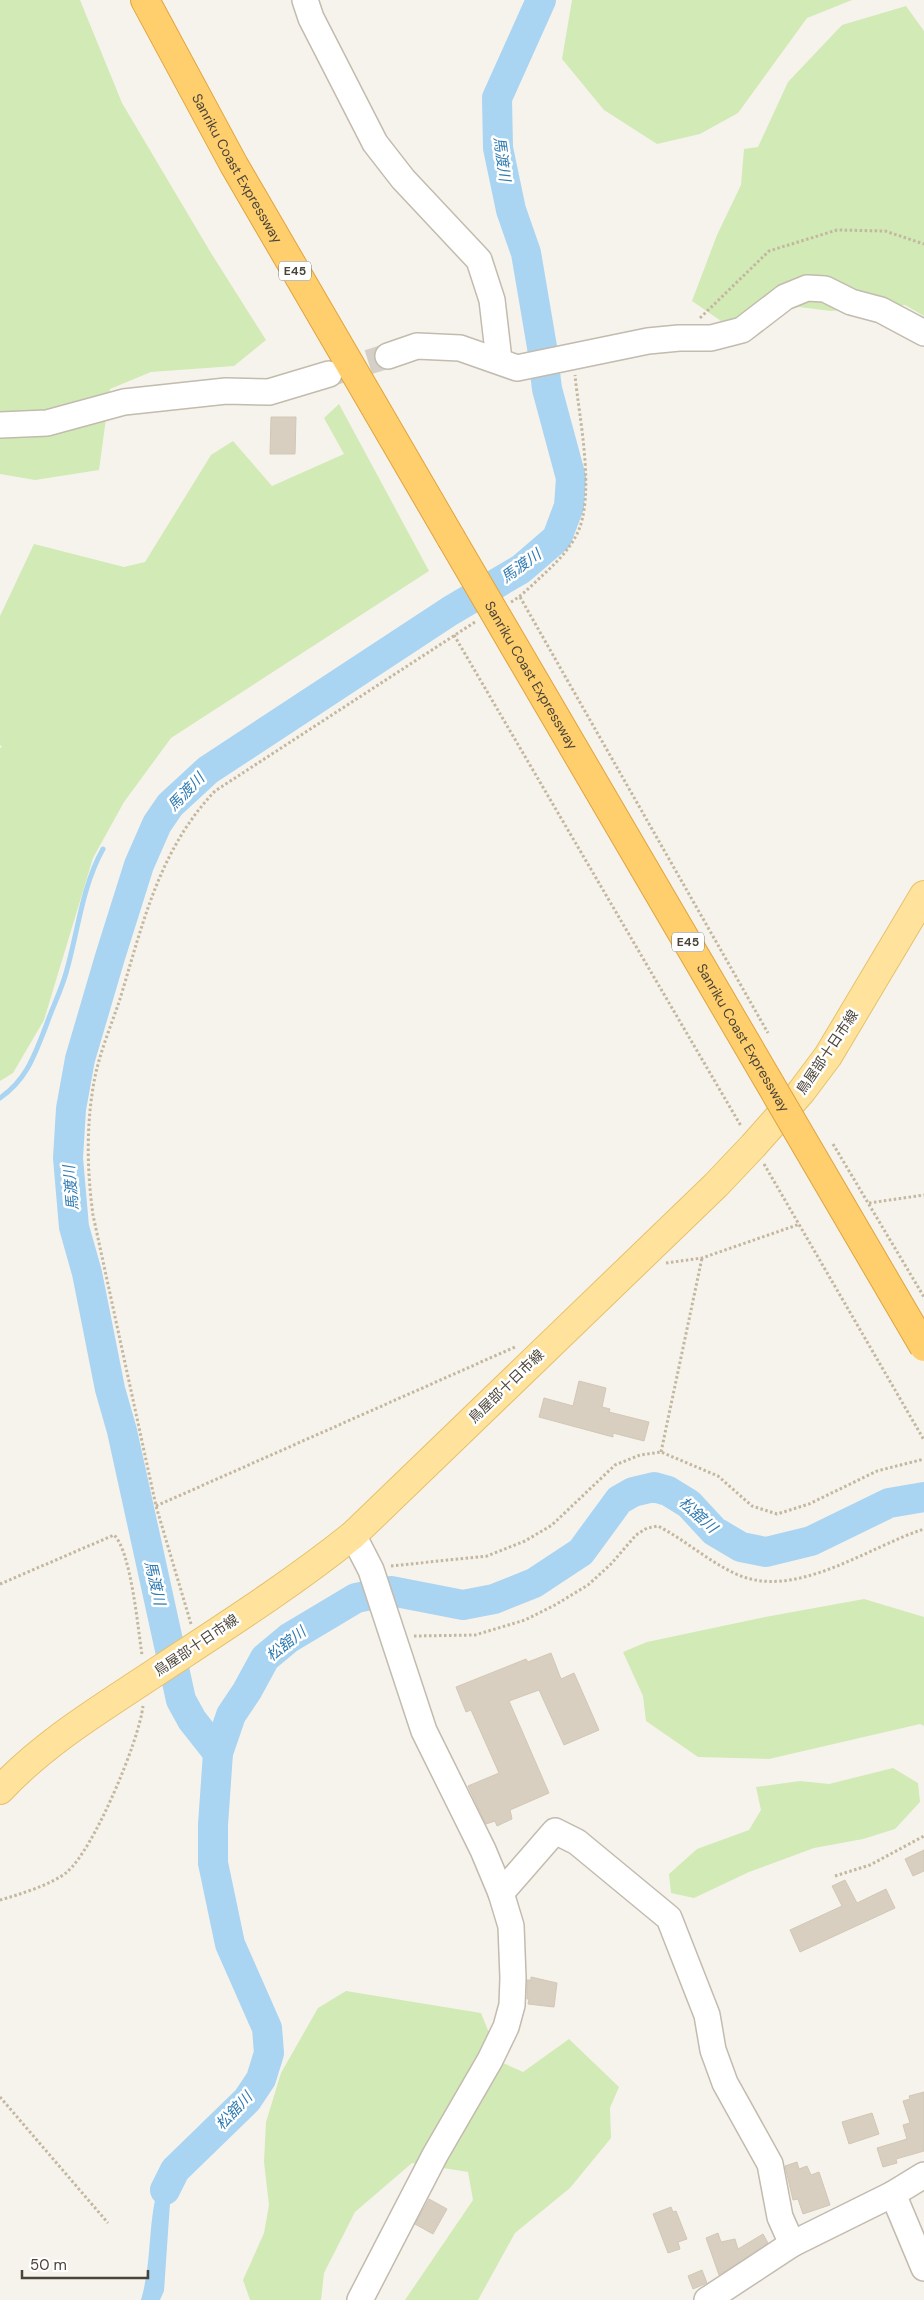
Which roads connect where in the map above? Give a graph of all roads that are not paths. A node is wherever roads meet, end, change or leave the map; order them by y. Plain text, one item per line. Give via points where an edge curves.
1 (145, 0) edge
2 (305, 0) edge
3 (924, 333) edge
4 (388, 356) tunnel mouth
5 (498, 360) junction
6 (329, 374) tunnel mouth
7 (0, 425) edge
8 (924, 895) edge
9 (924, 1347) edge
10 (353, 1534) junction
11 (0, 1790) edge
12 (501, 1893) junction
13 (924, 2175) edge
14 (893, 2194) junction
15 (792, 2244) junction
16 (924, 2268) edge
17 (360, 2300) edge
18 (707, 2300) edge

1 - 9 highway, Sanriku Coast Expressway / E45, bridge via 234,165
2 - 5 street via 311,18 375,143 479,260 492,300
3 - 5 street via 881,310 851,302 825,289 807,288 785,297 742,330 711,338 648,341 517,368
4 - 5 street via 417,346 460,348
6 - 7 street via 268,392 226,390 124,402 47,423
8 - 10 main road, 鳥屋部十日市線 via 828,1056 753,1146
10 - 11 main road, 鳥屋部十日市線 via 314,1566 83,1720 48,1746
10 - 12 street via 372,1573 424,1731
12 - 15 street via 555,1831 577,1842 669,1918 707,2015 725,2083 770,2164 780,2217
12 - 17 street via 511,1926 513,1952 512,2005 506,2028
13 - 14 street
14 - 15 street
14 - 16 street
15 - 18 street

